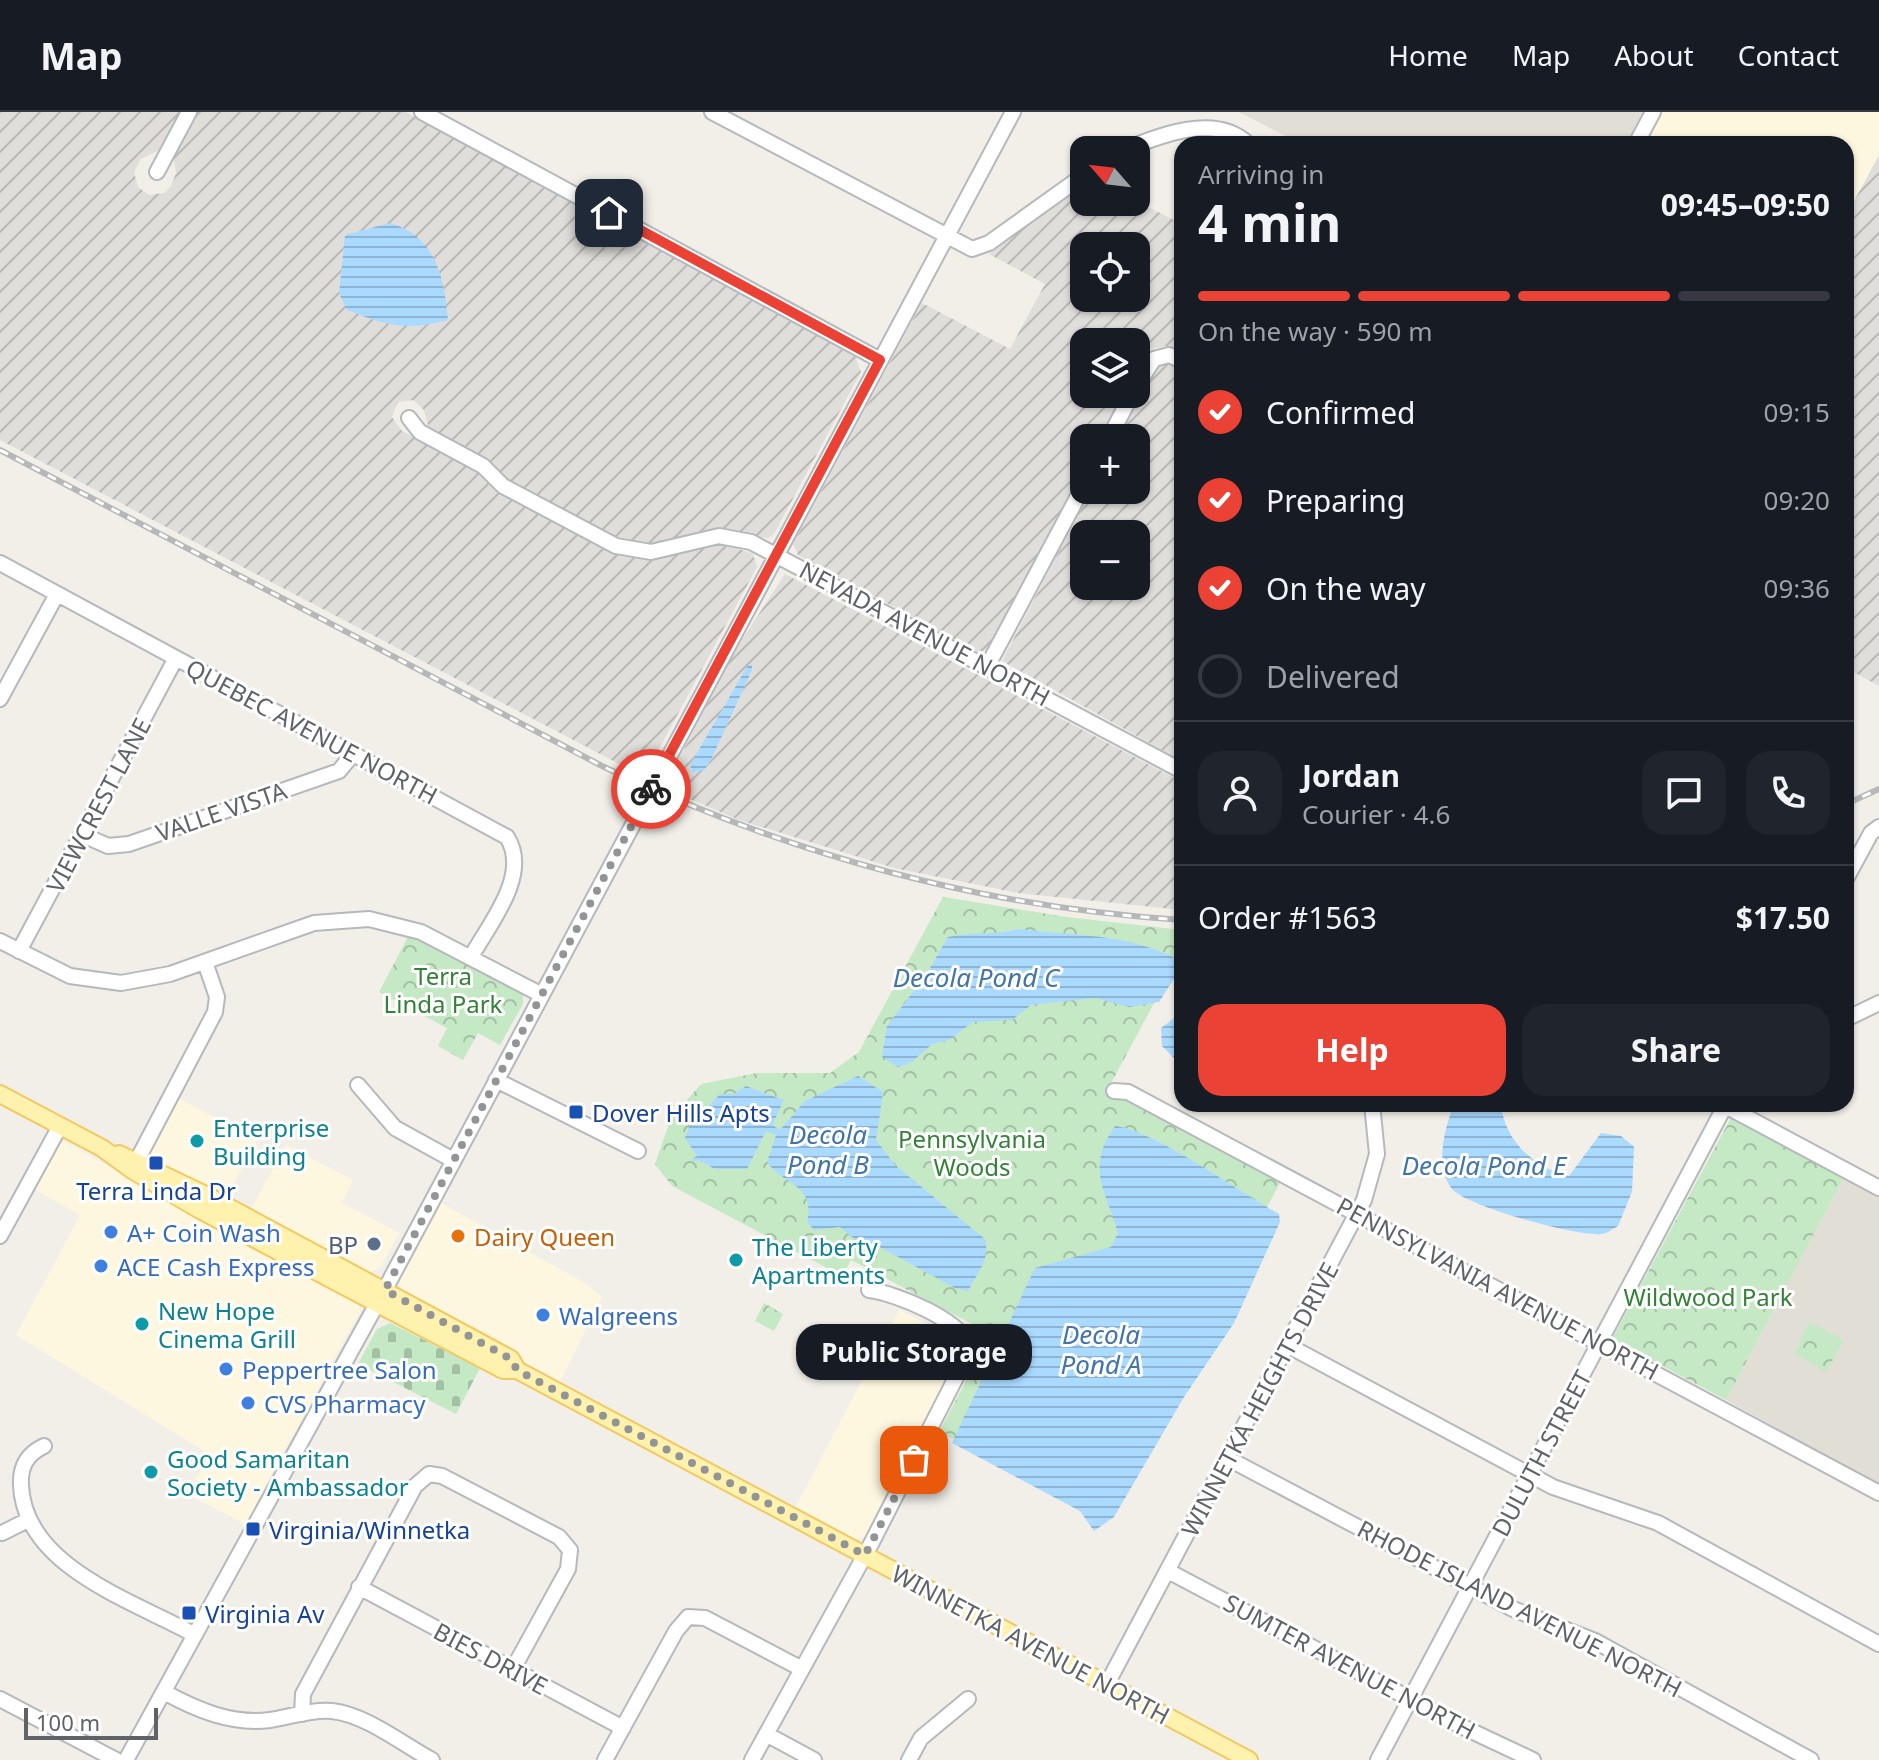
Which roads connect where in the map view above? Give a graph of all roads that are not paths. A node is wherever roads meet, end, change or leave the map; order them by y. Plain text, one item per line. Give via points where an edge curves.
1 (189, 112) edge
2 (422, 112) edge
3 (712, 112) edge
4 (1653, 112) edge
5 (1006, 114) edge
6 (1237, 136) edge
7 (1640, 136) edge
8 (1150, 140) edge
9 (157, 172) dead end
10 (1070, 185) edge
11 (945, 238) junction
12 (1174, 359) edge
13 (880, 360) junction
14 (1150, 363) edge
15 (409, 418) dead end
16 (1074, 504) edge
17 (776, 555) junction
18 (0, 563) edge
19 (57, 594) junction
20 (176, 658) junction
21 (987, 667) junction
22 (0, 699) edge
23 (353, 754) junction
24 (1174, 767) edge
25 (1879, 827) edge
26 (83, 835) junction
27 (1854, 864) edge
28 (0, 941) edge
29 (19, 951) junction
30 (471, 957) junction
31 (205, 962) junction
32 (542, 995) junction
33 (1879, 1003) edge
34 (1854, 1015) edge
35 (496, 1080) junction
36 (358, 1085) dead end
37 (1114, 1091) dead end
38 (0, 1094) edge
39 (1372, 1112) edge
40 (1720, 1112) edge
41 (1737, 1112) edge
42 (60, 1126) junction
43 (638, 1151) dead end
44 (453, 1160) junction
45 (134, 1165) junction
46 (1879, 1188) edge
47 (1357, 1213) junction
48 (0, 1236) edge
49 (869, 1290) dead end
50 (381, 1297) junction
51 (1600, 1342) junction
52 (1287, 1345) junction
53 (44, 1446) dead end
54 (1227, 1458) junction
55 (1530, 1474) junction
56 (1879, 1493) edge
57 (28, 1520) junction
58 (2, 1533) dead end
59 (865, 1555) junction
60 (1168, 1571) junction
61 (359, 1587) junction
62 (1470, 1587) junction
63 (195, 1635) junction
64 (1879, 1644) edge
65 (513, 1669) junction
66 (802, 1669) junction
67 (1107, 1684) junction
68 (164, 1692) junction
69 (0, 1699) edge
70 (968, 1699) dead end
71 (1410, 1700) junction
72 (302, 1714) junction
73 (623, 1728) junction
74 (766, 1734) junction
75 (405, 1754) edge
76 (116, 1760) edge
77 (126, 1760) edge
78 (432, 1760) edge
79 (605, 1760) edge
80 (752, 1760) edge
81 (814, 1760) edge
82 (909, 1760) edge
83 (1249, 1760) edge
84 (1378, 1760) edge
85 (1533, 1760) edge
86 (1811, 1760) edge

1 - 9 street
2 - 13 street
3 - 11 street
4 - 7 street
5 - 11 street
6 - 8 street via 1206,129
10 - 11 street via 981,248
11 - 13 street
12 - 14 street via 1161,356
13 - 17 street
15 - 17 street, NEVADA AVENUE NORTH via 420,432 483,466 503,486 616,546 651,552 719,536 751,542
16 - 21 street
17 - 21 street, NEVADA AVENUE NORTH
17 - 32 street
18 - 19 street, QUEBEC AVENUE NORTH
19 - 20 street, QUEBEC AVENUE NORTH
19 - 22 street
20 - 23 street, QUEBEC AVENUE NORTH
20 - 26 street, VIEWCREST LANE
21 - 24 street, NEVADA AVENUE NORTH
23 - 26 street, VALLE VISTA via 339,771 119,847
23 - 30 street, QUEBEC AVENUE NORTH via 496,830 513,847 513,879
25 - 27 street
26 - 29 street, VIEWCREST LANE
28 - 29 street
29 - 31 street via 70,976 121,983
30 - 31 street via 401,925 345,918 314,923
30 - 32 street
31 - 45 street via 217,997 215,1012
32 - 35 street
33 - 34 street
35 - 43 street
35 - 44 street
36 - 44 street via 395,1128
37 - 47 street, PENNSYLVANIA AVENUE NORTH via 1128,1092
38 - 42 main road, WINNETKA AVENUE NORTH
39 - 47 street, WINNETKA HEIGHTS DRIVE via 1375,1169
40 - 51 street, DULUTH STREET
41 - 46 street
42 - 45 main road, WINNETKA AVENUE NORTH
42 - 48 street
44 - 50 street
45 - 50 main road, WINNETKA AVENUE NORTH
47 - 51 street, PENNSYLVANIA AVENUE NORTH
47 - 52 street, WINNETKA HEIGHTS DRIVE
49 - 59 street via 891,1293 955,1327 969,1341 967,1360
50 - 59 main road, WINNETKA AVENUE NORTH via 503,1370 517,1370
50 - 63 street
51 - 55 street, DULUTH STREET
51 - 56 street, PENNSYLVANIA AVENUE NORTH
52 - 54 street, WINNETKA HEIGHTS DRIVE
52 - 55 street
53 - 57 street via 32,1451 21,1474
54 - 60 street, WINNETKA HEIGHTS DRIVE
54 - 62 street, RHODE ISLAND AVENUE NORTH
55 - 62 street, DULUTH STREET
55 - 64 street via 1573,1496 1639,1514
57 - 58 street
57 - 63 street via 58,1559
59 - 66 street
59 - 67 main road, WINNETKA AVENUE NORTH
60 - 67 street, WINNETKA HEIGHTS DRIVE
60 - 71 street, SUMTER AVENUE NORTH
61 - 65 street, BIES DRIVE
61 - 65 street via 415,1486 429,1474 559,1537 570,1550 568,1569
61 - 72 street via 303,1694
62 - 71 street, DULUTH STREET
62 - 86 street, RHODE ISLAND AVENUE NORTH via 1595,1641
63 - 68 street
65 - 73 street, BIES DRIVE
66 - 73 street via 705,1618 688,1617
66 - 74 street
67 - 83 main road, WINNETKA AVENUE NORTH
68 - 72 street via 197,1709 243,1721
68 - 77 street
69 - 76 street
70 - 82 street via 921,1738
71 - 84 street, DULUTH STREET
71 - 85 street, SUMTER AVENUE NORTH
72 - 75 street via 344,1713
73 - 79 street
74 - 80 street
74 - 81 street
75 - 78 street

